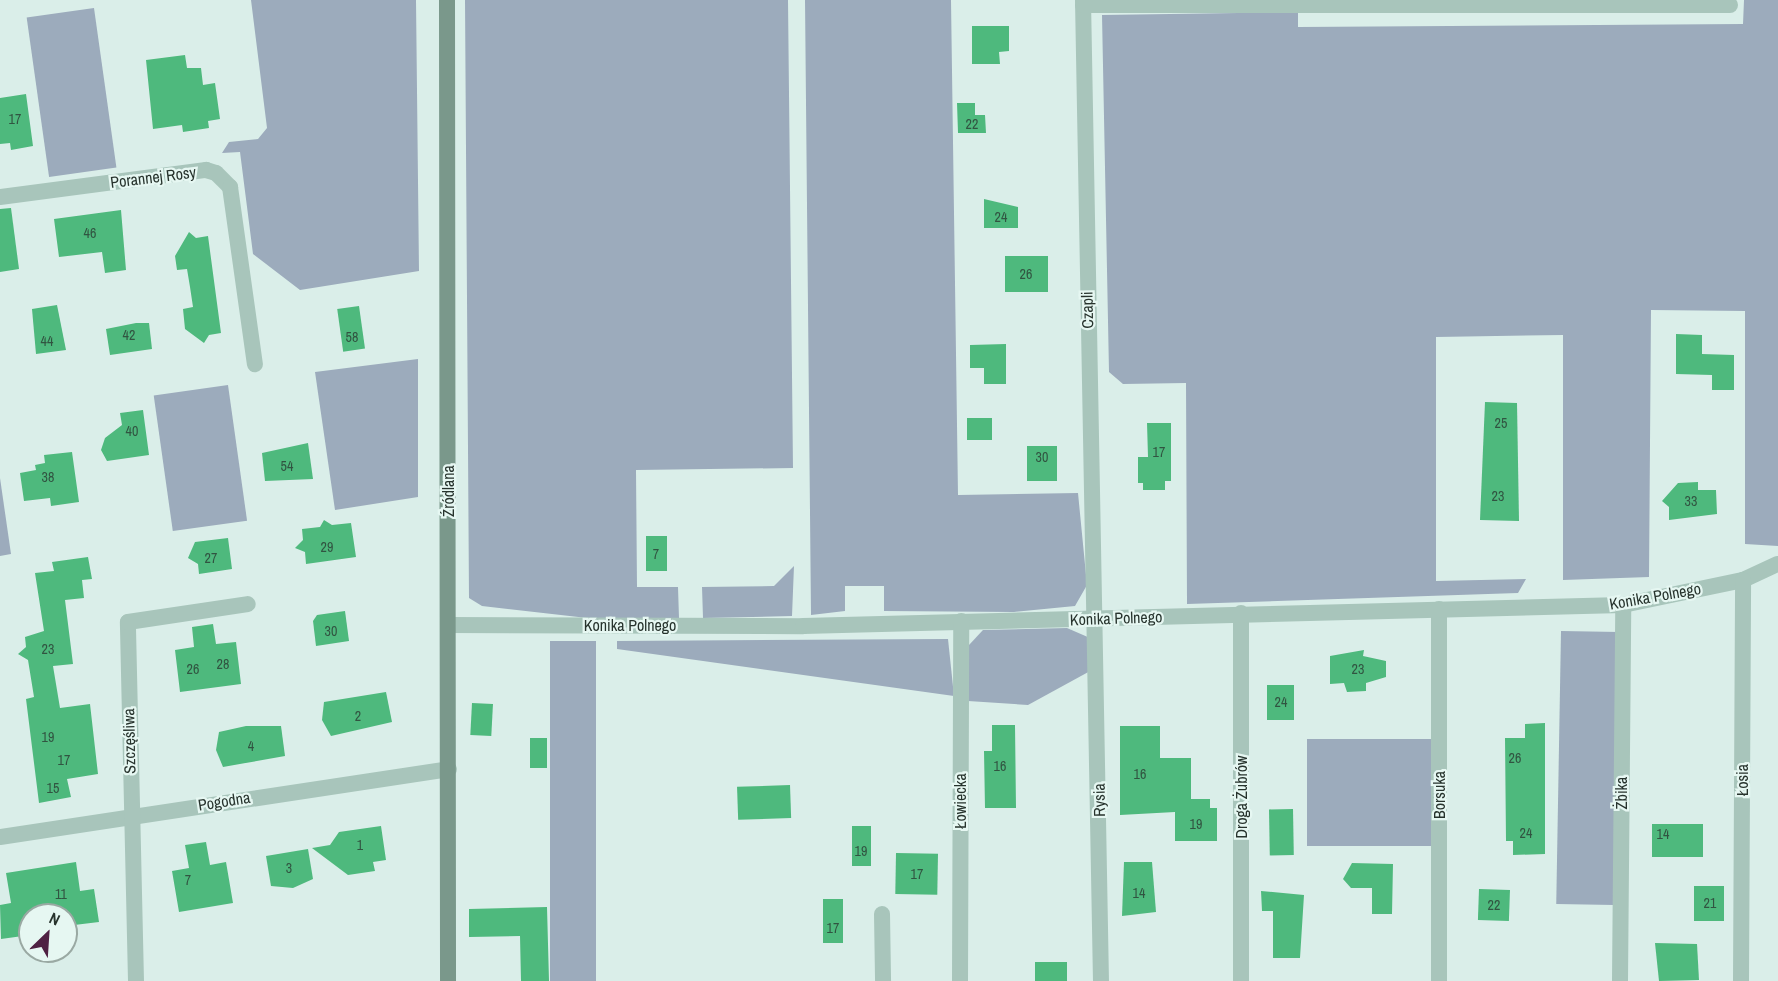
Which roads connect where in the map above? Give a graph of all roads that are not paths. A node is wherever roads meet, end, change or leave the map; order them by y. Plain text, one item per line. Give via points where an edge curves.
1 (447, 0) edge
2 (1083, 3) edge
3 (1730, 5) dead end
4 (0, 197) edge
5 (255, 364) dead end
6 (1778, 564) edge
7 (1743, 580) junction
8 (248, 604) dead end
9 (1623, 605) junction
10 (1438, 609) junction
11 (1241, 614) junction
12 (1097, 619) junction
13 (962, 621) junction
14 (448, 624) junction
15 (449, 769) junction
16 (130, 816) junction
17 (0, 837) edge
18 (882, 914) dead end
19 (136, 981) edge
20 (448, 981) edge
21 (883, 981) edge
22 (960, 981) edge
23 (1101, 981) edge
24 (1241, 981) edge
25 (1439, 981) edge
26 (1620, 981) edge
27 (1741, 981) edge

1 - 14 main road, Źródlana
2 - 3 street
2 - 12 street, Czapli via 1089,494
4 - 5 street, Porannej Rosy via 206,170 216,173 230,187
6 - 7 street, Konika Polnego
7 - 9 street, Konika Polnego
7 - 27 street, Łosia
8 - 16 street, Szczęśliwa via 128,622
9 - 10 street, Konika Polnego
9 - 26 street, Żbika
10 - 11 street, Konika Polnego
10 - 25 street, Borsuka
11 - 12 street, Konika Polnego
11 - 24 street, Droga Żubrów
12 - 13 street, Konika Polnego
12 - 23 street, Rysia
13 - 14 street, Konika Polnego
13 - 22 street, Łowiecka
14 - 15 main road, Źródlana
15 - 16 street, Pogodna
15 - 20 main road, Źródlana
16 - 17 street, Pogodna
16 - 19 street, Szczęśliwa
18 - 21 street

